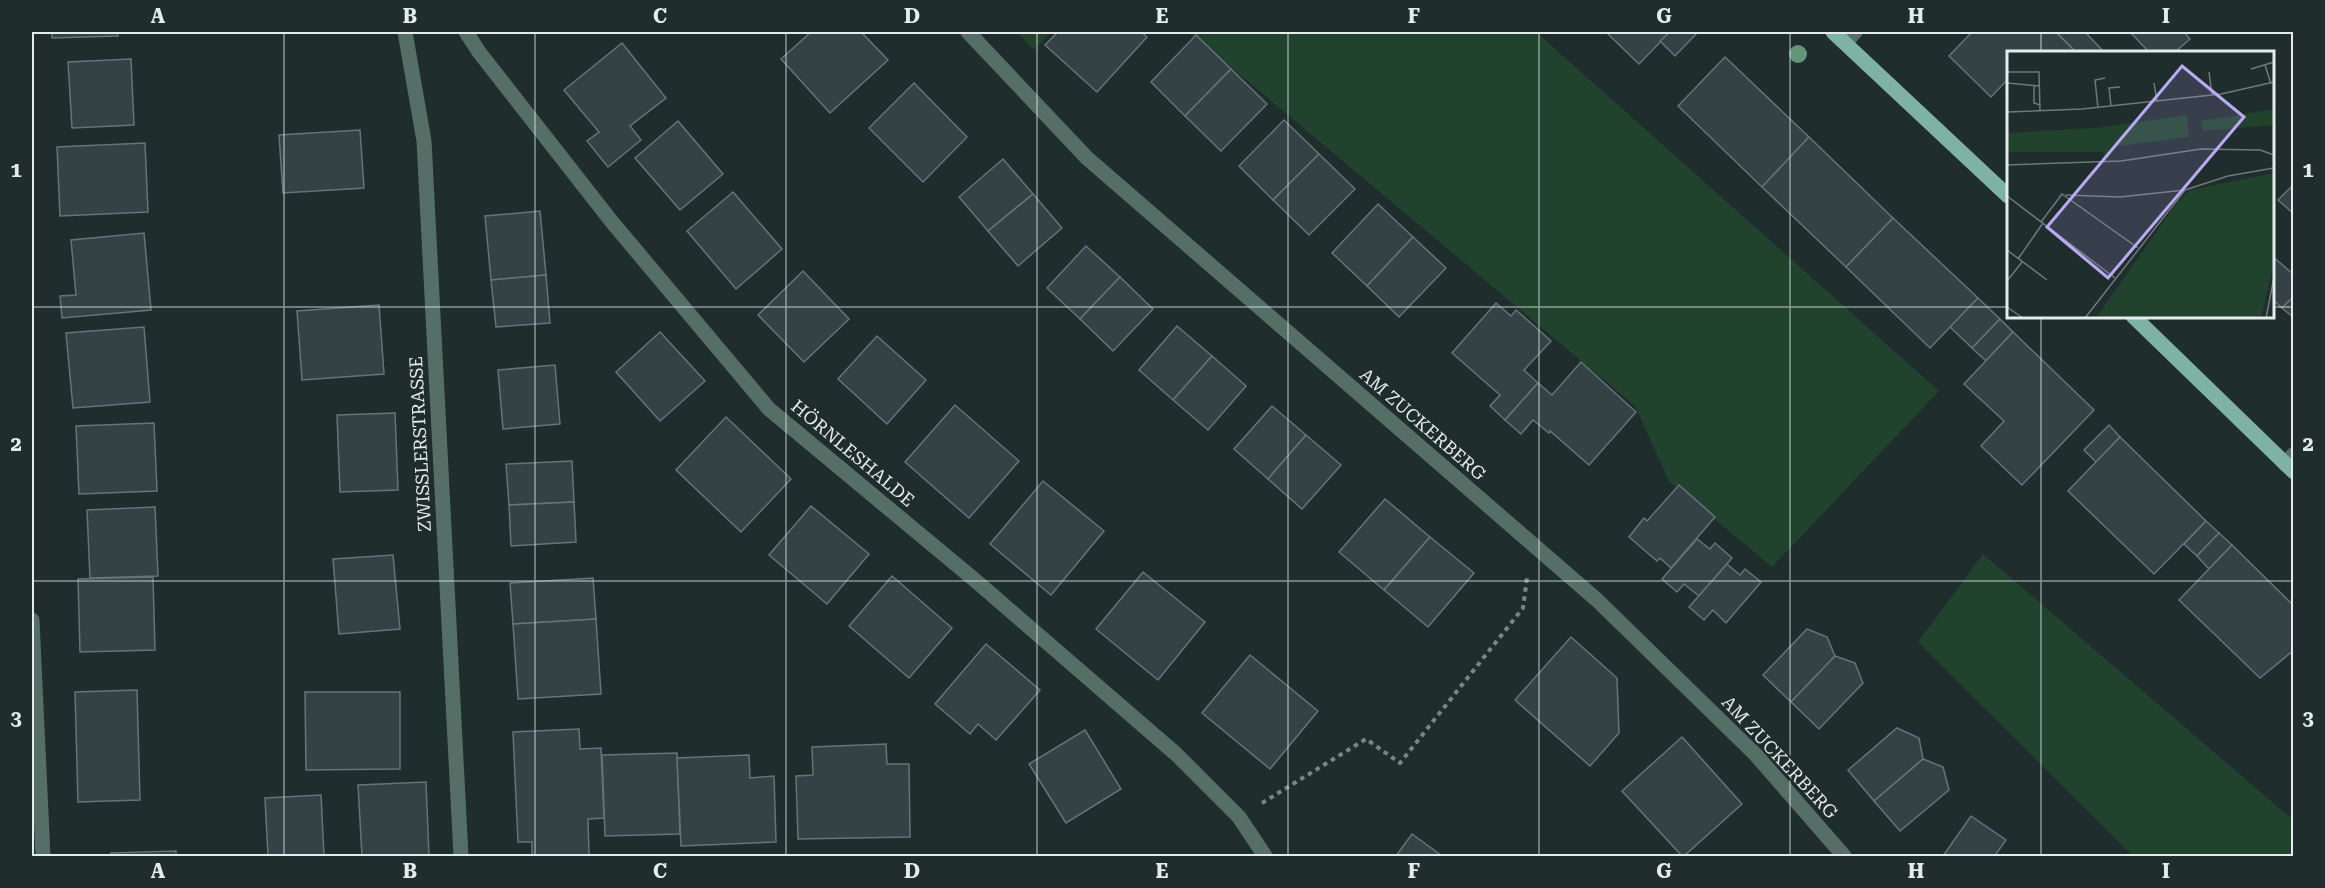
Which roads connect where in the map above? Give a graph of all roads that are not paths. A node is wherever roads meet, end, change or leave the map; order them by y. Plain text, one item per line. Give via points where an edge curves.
1 (405, 32) edge
2 (466, 32) edge
3 (968, 32) edge
4 (1833, 32) edge
5 (1850, 37) edge
6 (2007, 195) edge
7 (2135, 318) edge
8 (2291, 464) edge
9 (32, 620) edge
10 (43, 856) edge
11 (461, 856) edge
12 (1264, 856) edge
13 (1844, 856) edge

1 - 11 street, ZWISSLERSTRASSE via 424,141
2 - 12 street, HÖRNLESHALDE via 612,222 769,409 976,580 1176,754 1239,817
3 - 13 street, AM ZUCKERBERG via 1086,158 1597,600 1756,755
4 - 5 main road
5 - 6 main road
7 - 8 main road
9 - 10 street

